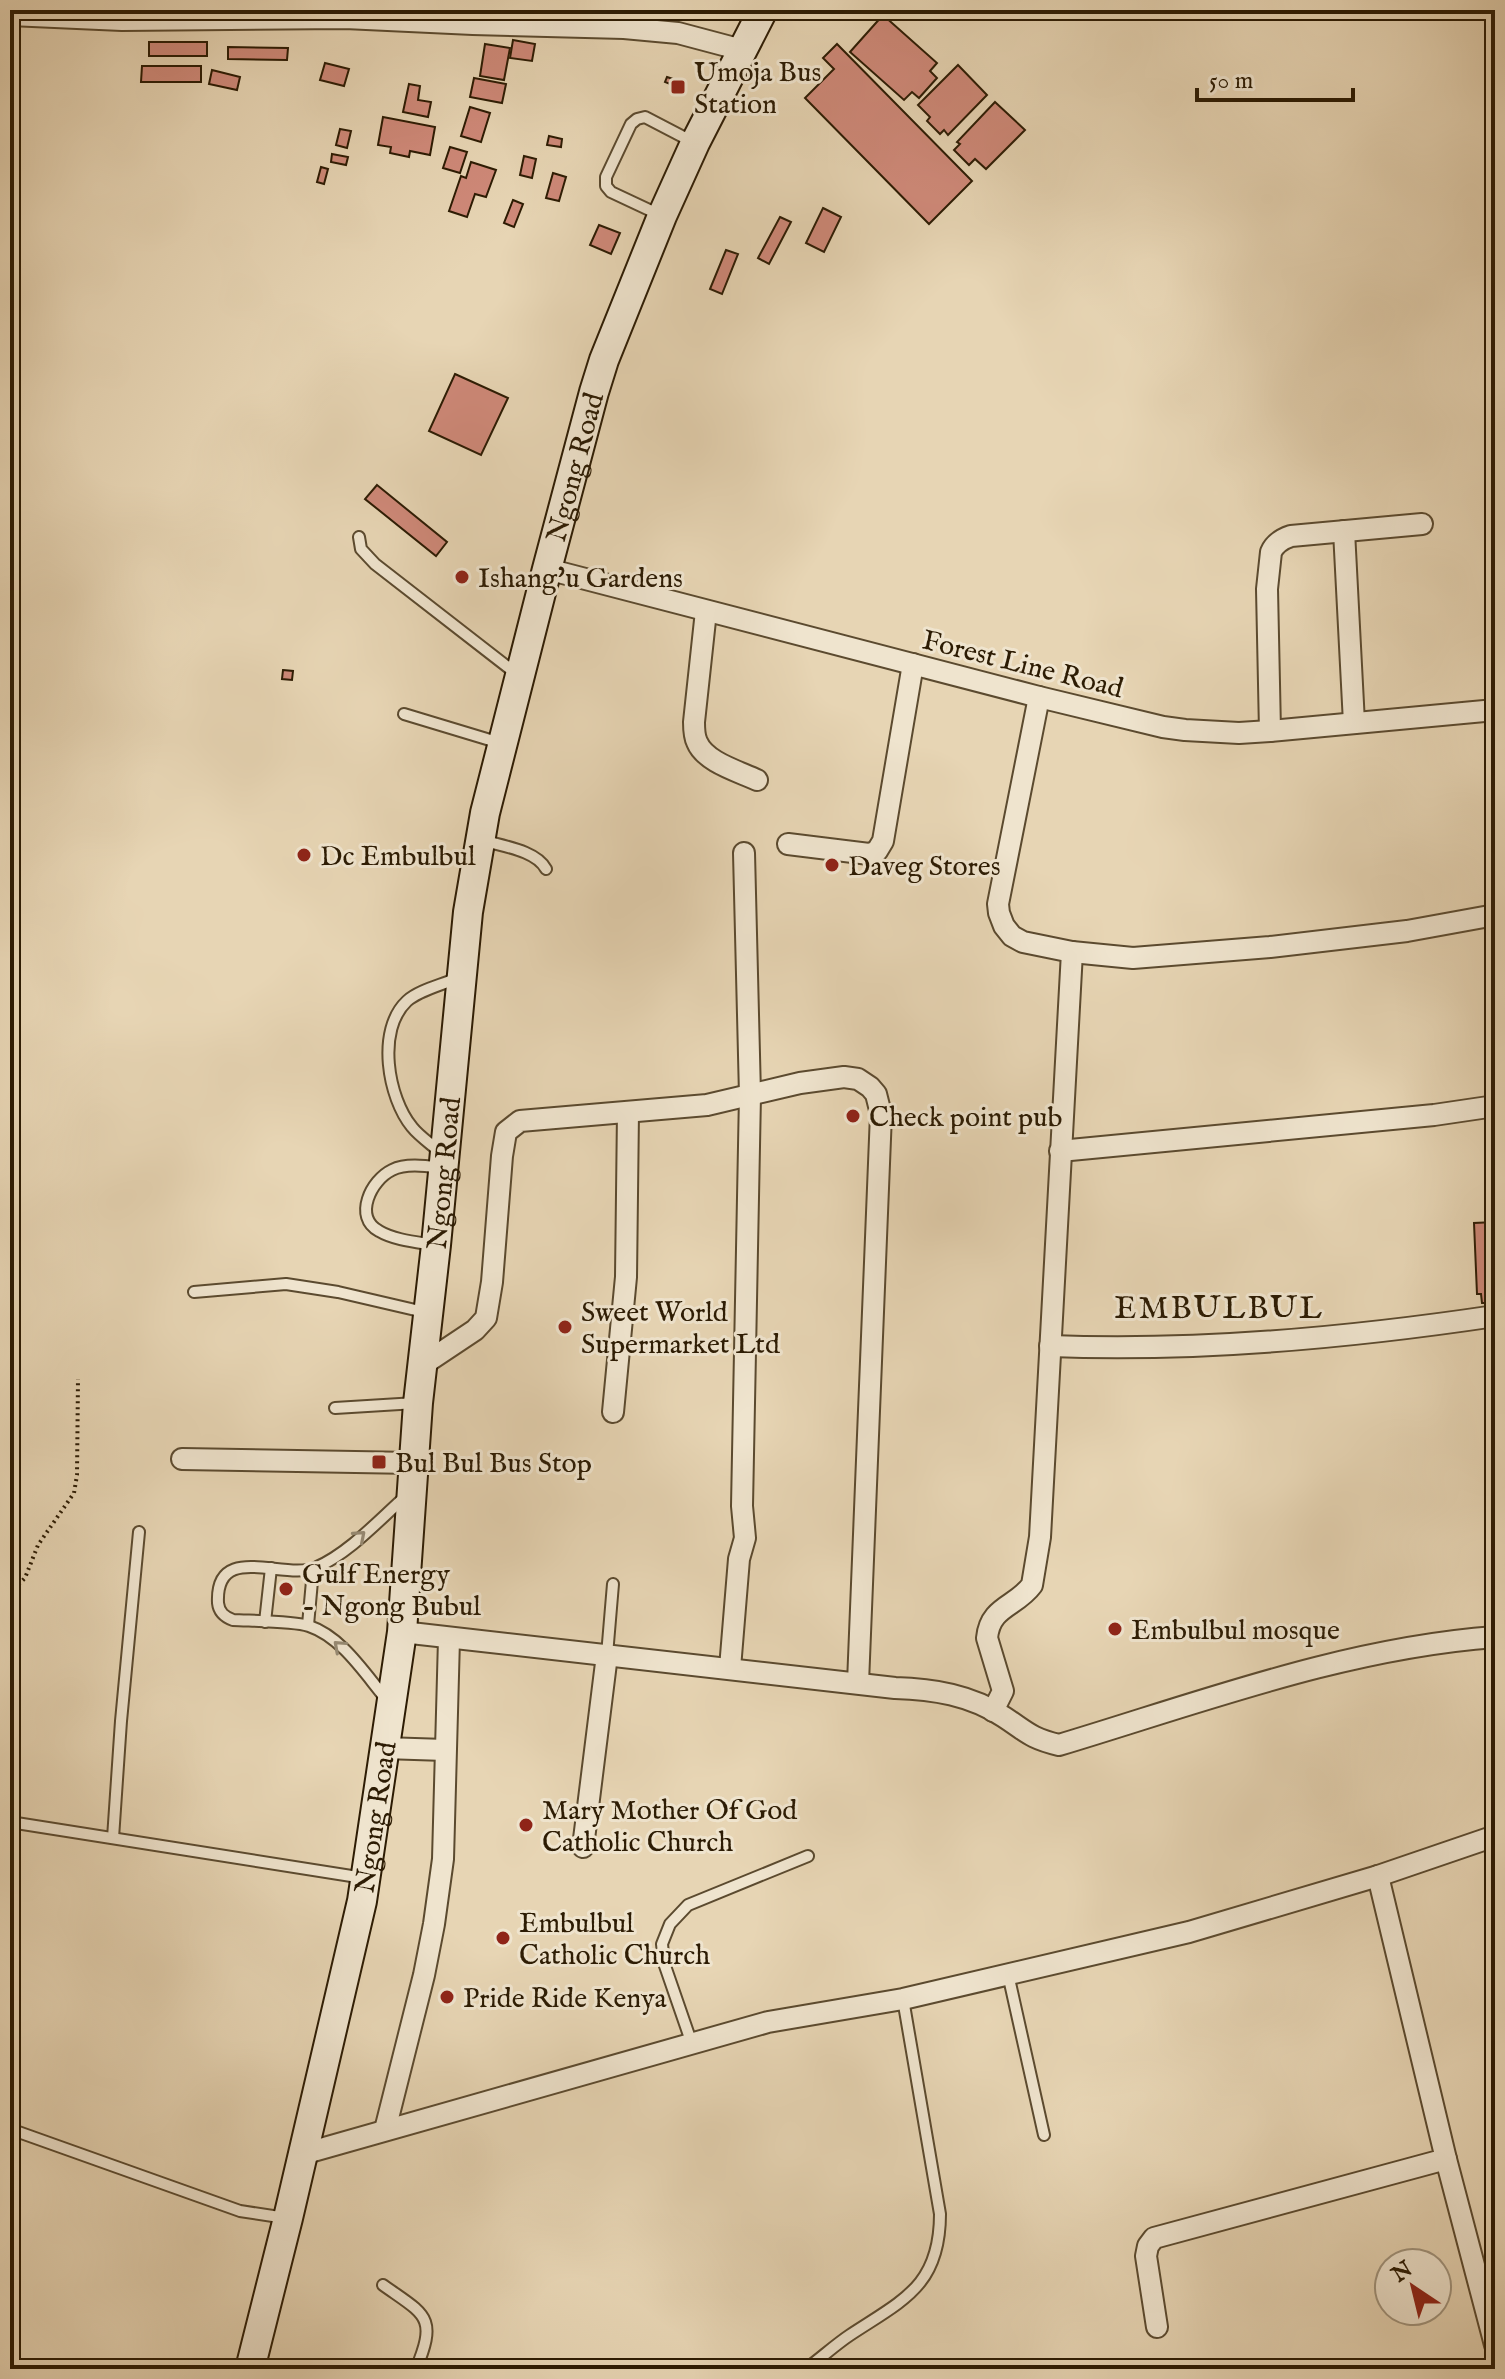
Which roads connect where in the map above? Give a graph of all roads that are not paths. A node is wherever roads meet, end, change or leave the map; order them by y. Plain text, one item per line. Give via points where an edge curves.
1 (763, 10) edge
2 (10, 15) edge
3 (742, 50) junction
4 (695, 143) junction
5 (662, 216) junction
6 (1422, 524) dead end
7 (1344, 531) junction
8 (359, 537) dead end
9 (547, 569) junction
10 (706, 611) junction
11 (913, 664) junction
12 (519, 676) junction
13 (1039, 697) junction
14 (1495, 710) edge
15 (404, 714) dead end
16 (1354, 723) junction
17 (1270, 731) junction
18 (502, 743) junction
19 (757, 780) dead end
20 (480, 840) junction
21 (788, 844) dead end
22 (744, 853) dead end
23 (546, 869) dead end
24 (1495, 915) edge
25 (1072, 952) junction
26 (463, 976) junction
27 (750, 1095) junction
28 (1495, 1106) edge
29 (628, 1112) junction
30 (1060, 1151) junction
31 (444, 1162) junction
32 (436, 1245) junction
33 (194, 1292) dead end
34 (429, 1313) junction
35 (1495, 1316) edge
36 (1050, 1346) junction
37 (424, 1364) junction
38 (418, 1403) junction
39 (335, 1408) dead end
40 (613, 1412) dead end
41 (182, 1459) dead end
42 (413, 1463) junction
43 (411, 1492) junction
44 (139, 1532) dead end
45 (271, 1568) junction
46 (313, 1570) junction
47 (613, 1584) dead end
48 (265, 1622) junction
49 (308, 1625) junction
50 (402, 1632) junction
51 (1495, 1637) edge
52 (449, 1639) junction
53 (607, 1655) junction
54 (730, 1668) junction
55 (858, 1683) junction
56 (391, 1704) junction
57 (993, 1711) junction
58 (384, 1748) junction
59 (445, 1750) junction
60 (10, 1822) edge
61 (1495, 1836) edge
62 (113, 1838) junction
63 (583, 1847) dead end
64 (808, 1856) dead end
65 (1378, 1876) junction
66 (365, 1878) junction
67 (1008, 1974) junction
68 (903, 1999) junction
69 (692, 2044) junction
70 (10, 2129) edge
71 (385, 2130) junction
72 (1044, 2135) dead end
73 (303, 2154) junction
74 (1446, 2159) junction
75 (288, 2218) junction
76 (383, 2285) dead end
77 (1157, 2327) dead end
78 (1495, 2345) edge
79 (250, 2369) edge
80 (416, 2369) edge
81 (806, 2369) edge

1 - 3 main road, Ngong Road
2 - 3 street via 345,18 624,28 678,33
3 - 4 main road, Ngong Road
4 - 5 main road, Ngong Road
4 - 5 lane via 645,117 637,119 606,177 611,192
5 - 9 main road, Ngong Road via 594,392
6 - 7 street
7 - 16 street
7 - 17 street via 1291,536 1271,552
8 - 12 lane via 361,549 375,564
9 - 10 street, Forest Line Road
9 - 12 main road, Ngong Road
10 - 11 street, Forest Line Road
10 - 19 street via 695,740 703,752
11 - 13 street, Forest Line Road
11 - 21 street via 880,847 869,854
12 - 18 main road, Ngong Road
13 - 17 street, Forest Line Road via 1185,730
13 - 25 street via 999,913 1008,931 1023,942
14 - 16 street, Forest Line Road
15 - 18 lane
16 - 17 street, Forest Line Road
18 - 20 main road, Ngong Road
20 - 23 lane via 530,855
20 - 26 main road, Ngong Road
22 - 27 street
24 - 25 street via 1270,947 1133,958
25 - 30 street
26 - 31 main road, Ngong Road
26 - 31 lane via 407,1001 389,1038 389,1079 397,1103
27 - 29 street
27 - 54 street via 745,1538
27 - 55 street via 853,1078 876,1094 881,1114
28 - 30 street
29 - 37 street via 520,1121 506,1132 486,1318
29 - 40 street via 626,1277
30 - 36 street
31 - 32 main road, Ngong Road
31 - 32 lane via 392,1169 376,1181 366,1212 378,1231
32 - 34 main road, Ngong Road
33 - 34 lane via 286,1284
34 - 37 main road, Ngong Road
35 - 36 street via 1415,1328 1166,1348
36 - 57 street via 1040,1537 1032,1585 1000,1611 988,1630 1003,1691
37 - 38 main road, Ngong Road
38 - 39 lane
38 - 42 main road, Ngong Road
41 - 42 street
42 - 43 main road, Ngong Road
46 -> 43 lane via 338,1556
43 - 50 main road, Ngong Road
44 - 62 lane
45 - 46 lane
45 - 48 lane
45 - 48 lane via 228,1571 221,1579 218,1606 233,1620
46 - 49 lane
47 - 53 lane
48 - 49 lane
56 -> 49 lane via 342,1648
50 - 52 street
50 - 56 main road, Ngong Road
51 - 57 street via 1412,1647 1301,1671 1059,1745 1038,1740
52 - 53 street
52 - 59 street
53 - 54 street
53 - 63 street
54 - 55 street
55 - 57 street via 944,1692
56 - 58 main road, Ngong Road
58 - 59 street
58 - 66 main road, Ngong Road
59 - 71 street via 443,1859 434,1924
60 - 62 lane
61 - 65 street
62 - 66 lane
64 - 69 lane via 688,1905 670,1924 662,1944 664,1963
65 - 67 street via 1189,1932
65 - 74 street
66 - 73 main road, Ngong Road
67 - 68 street
67 - 72 lane
68 - 69 street via 768,2022
68 - 81 lane via 940,2214 936,2253 907,2298
69 - 71 street
70 - 75 lane via 240,2211
71 - 73 street
73 - 75 main road, Ngong Road
74 - 77 street via 1157,2235 1146,2250
74 - 78 street
75 - 79 main road, Ngong Road
76 - 80 lane via 426,2321 429,2334

